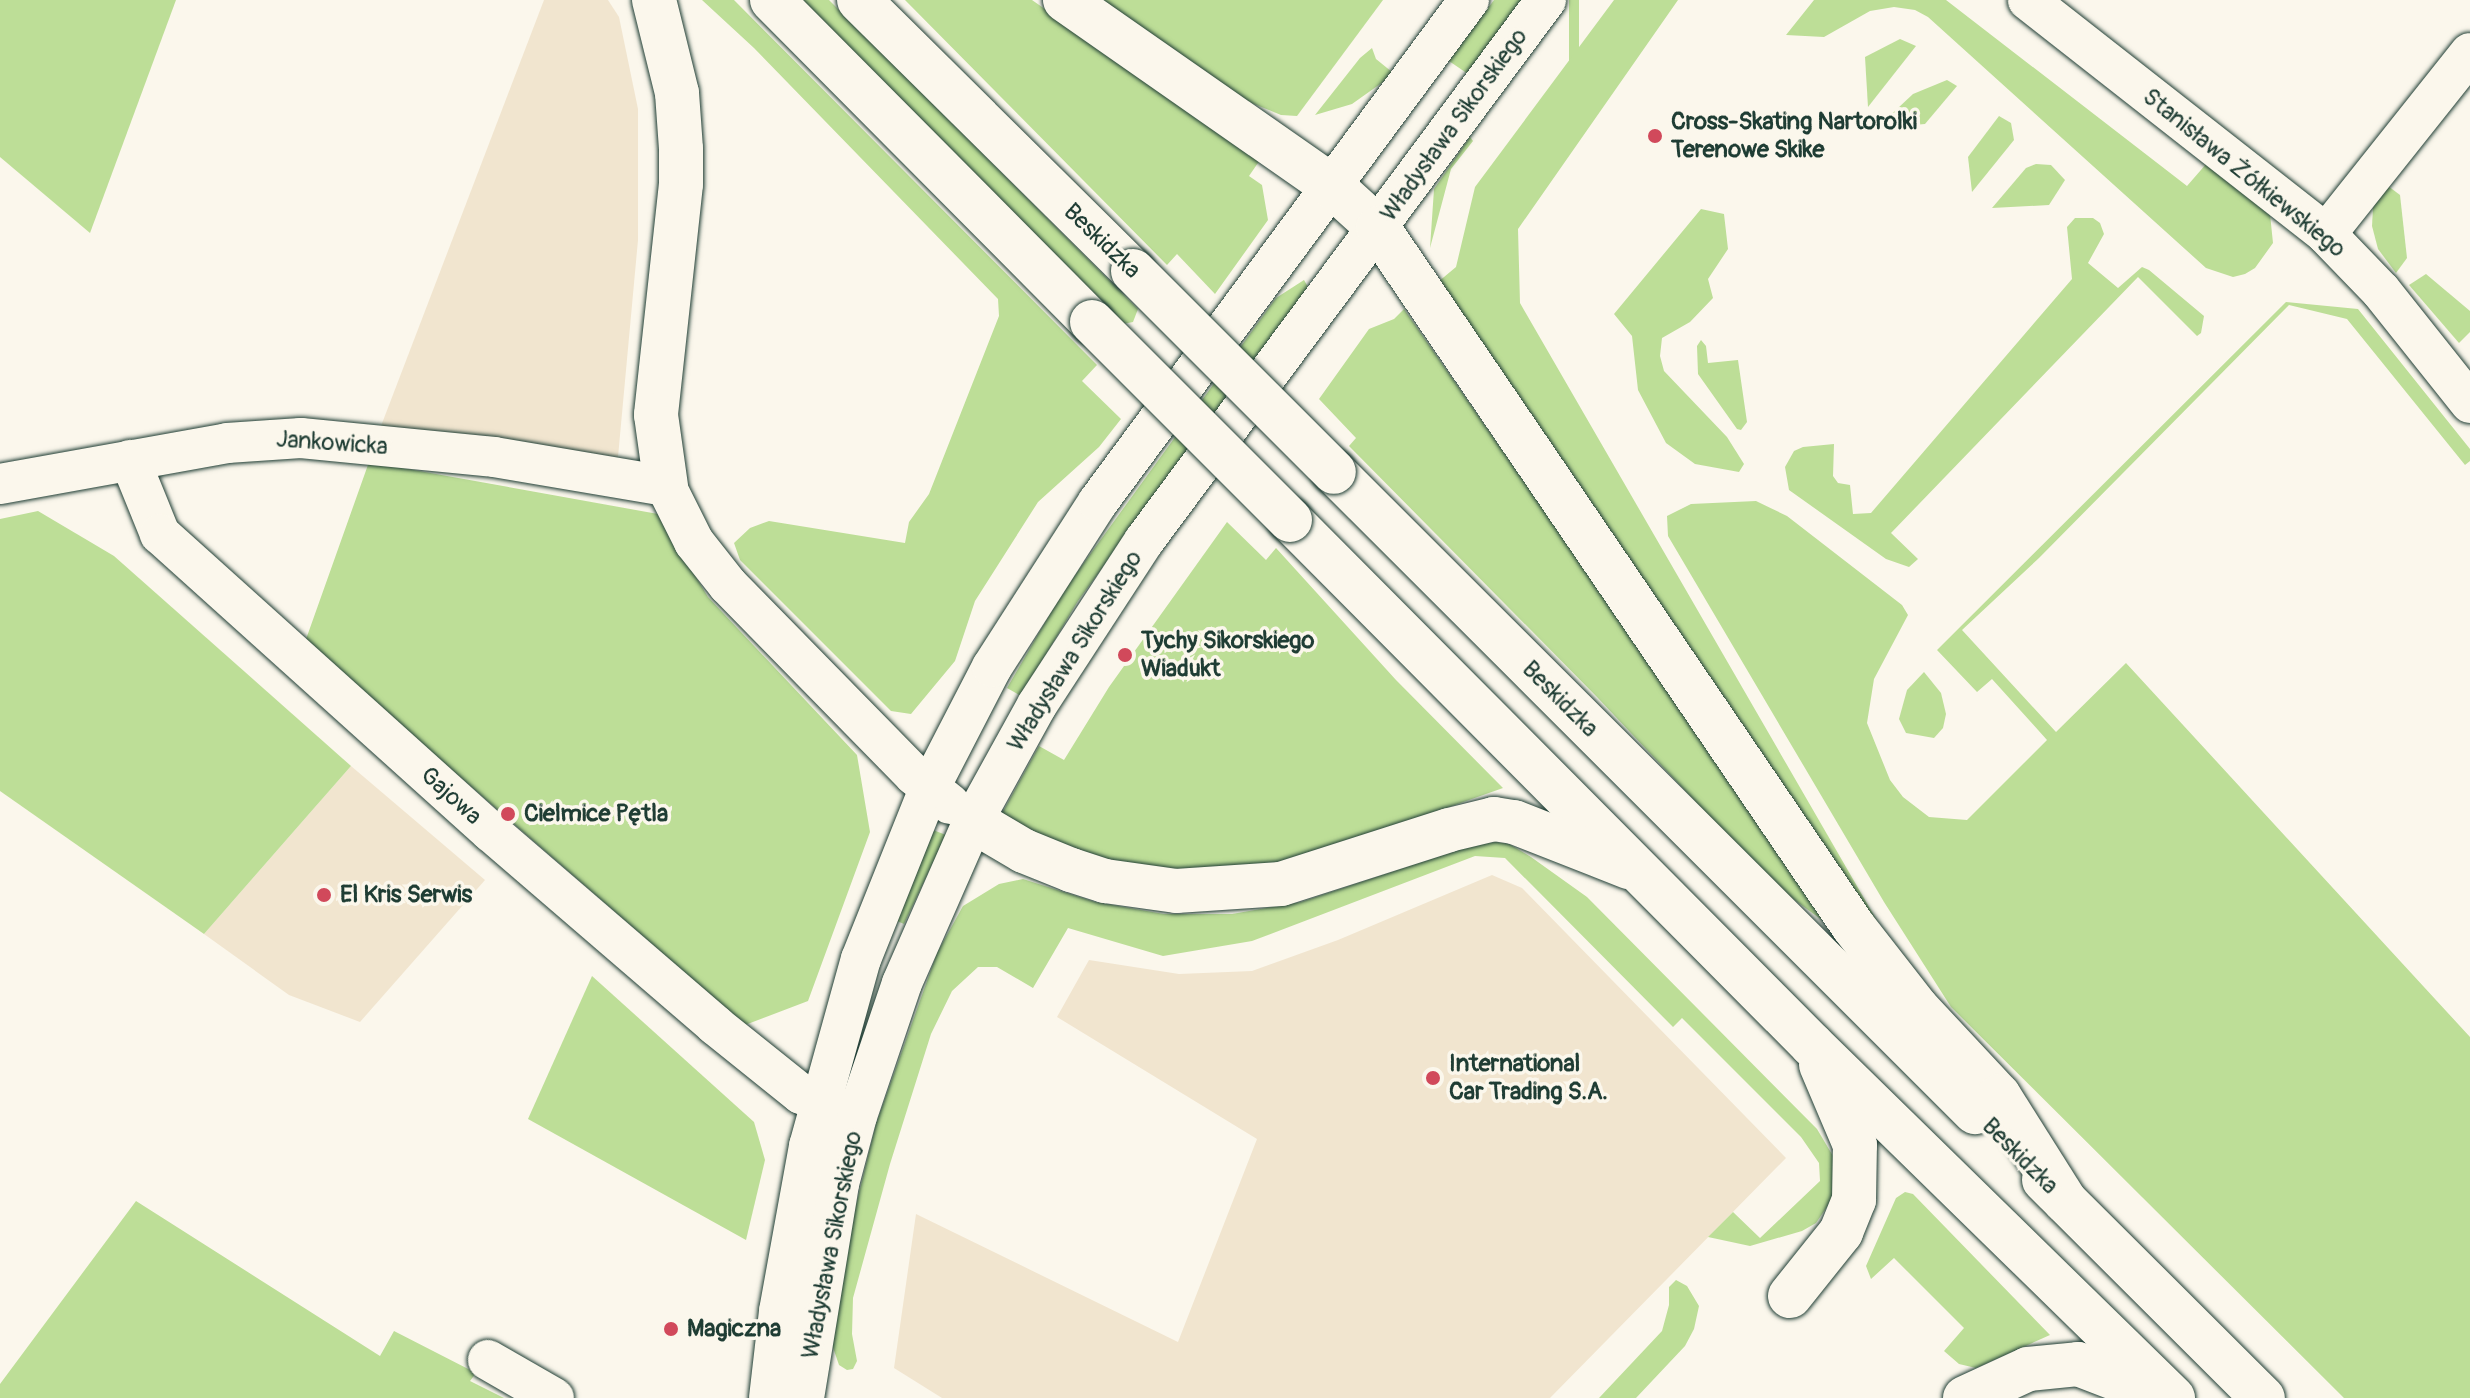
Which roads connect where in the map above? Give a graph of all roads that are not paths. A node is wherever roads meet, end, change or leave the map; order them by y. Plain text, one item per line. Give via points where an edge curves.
1 (654, 0) edge
2 (772, 0) edge
3 (859, 0) edge
4 (1065, 0) edge
5 (1469, 0) edge
6 (1546, 0) edge
7 (2028, 0) edge
8 (2470, 53) edge
9 (1333, 187) junction
10 (1378, 228) junction
11 (2326, 234) junction
12 (2470, 403) edge
13 (130, 460) junction
14 (0, 484) edge
15 (666, 486) junction
16 (929, 789) junction
17 (973, 821) junction
18 (1645, 873) junction
19 (1812, 1045) junction
20 (839, 1110) junction
21 (2065, 1201) junction
22 (1790, 1296) dead end
23 (488, 1360) dead end
24 (554, 1398) edge
25 (769, 1398) edge
26 (804, 1398) edge
27 (1965, 1398) edge
28 (2167, 1398) edge
29 (2173, 1398) edge
30 (2263, 1398) edge

1 - 15 main road via 677,93 681,149 656,415
2 - 18 main road, bridge
3 - 21 main road, Beskidzka, bridge
4 - 9 main road
5 - 9 street, Władysława Sikorskiego
6 - 10 street, Władysława Sikorskiego
7 - 11 street, Stanisława Żółkiewskiego
8 - 11 street
9 - 10 main road
9 - 16 street, Władysława Sikorskiego via 1040,589
10 - 17 street, Władysława Sikorskiego via 1144,541 1037,705
10 - 21 main road via 1853,926 1917,1008 1999,1096
11 - 12 street, Stanisława Żółkiewskiego via 2381,291
13 - 14 street, Jankowicka
13 - 15 street, Jankowicka via 256,438 301,438 494,457
13 - 20 street, Gajowa via 160,534 749,1054 801,1094
15 - 16 street via 682,522 713,568
16 - 17 street
16 - 20 street, Władysława Sikorskiego via 861,959
17 - 18 main road via 1024,851 1071,870 1105,881 1176,891 1281,884 1494,819
17 - 20 street, Władysława Sikorskiego
18 - 19 main road
19 - 22 main road via 1855,1145 1856,1182 1841,1232
19 - 29 main road
20 - 25 street, Władysława Sikorskiego via 779,1311
20 - 26 street, Władysława Sikorskiego via 839,1184
21 - 30 main road, Beskidzka
23 - 24 street
27 - 28 main road via 2028,1369 2078,1364

